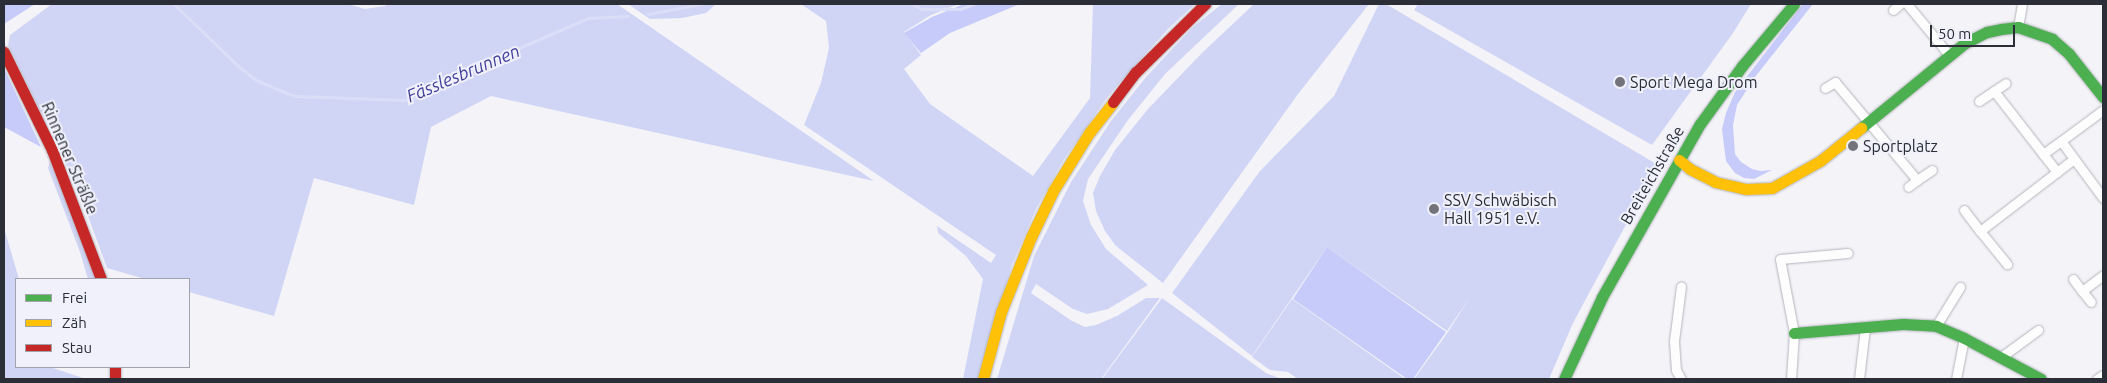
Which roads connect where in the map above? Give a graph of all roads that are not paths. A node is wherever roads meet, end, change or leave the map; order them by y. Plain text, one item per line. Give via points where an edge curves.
1 (1205, 4) edge
2 (1794, 4) edge
3 (1907, 4) edge
4 (2022, 4) edge
5 (2018, 27) junction
6 (4, 52) edge
7 (1950, 55) junction
8 (2006, 83) dead end
9 (1825, 88) dead end
10 (1994, 91) junction
11 (2103, 96) edge
12 (1979, 100) dead end
13 (2103, 110) edge
14 (1868, 124) junction
15 (2062, 141) junction
16 (2043, 154) junction
17 (2074, 159) junction
18 (1679, 160) junction
19 (1932, 170) dead end
20 (2057, 172) junction
21 (1917, 180) junction
22 (1908, 187) dead end
23 (2103, 198) edge
24 (1964, 210) dead end
25 (1980, 231) junction
26 (1848, 254) dead end
27 (2007, 264) dead end
28 (2103, 275) edge
29 (100, 278) edge
30 (2073, 279) dead end
31 (1681, 286) dead end
32 (1960, 287) dead end
33 (2082, 291) junction
34 (2091, 302) dead end
35 (1936, 326) junction
36 (1865, 328) junction
37 (2038, 330) dead end
38 (1794, 333) junction
39 (1964, 338) junction
40 (2001, 357) junction
41 (2103, 375) edge
42 (983, 379) edge
43 (1564, 379) edge
44 (1681, 379) edge
45 (1791, 379) edge
46 (1859, 379) edge
47 (1956, 379) edge
48 (2041, 379) edge
49 (2098, 379) edge

1 - 42 street via 1136,72 1095,125 1053,191 1001,312
2 - 18 street, Breiteichstraße via 1723,91
3 - 7 street
4 - 5 street
5 - 7 street via 1987,32
5 - 11 street via 2052,39 2069,54
6 - 29 street, Rinnener Sträßle via 52,150
7 - 14 street
8 - 10 street
9 - 14 street via 1838,79
10 - 12 street
10 - 16 street
13 - 15 street
14 - 18 street via 1820,161 1772,188 1746,189 1715,182
14 - 21 street
15 - 16 street
15 - 17 street
16 - 20 street
17 - 20 street
17 - 23 street
18 - 43 street, Breiteichstraße via 1602,297
19 - 21 street
20 - 25 street
21 - 22 street
24 - 25 street
25 - 27 street
26 - 38 street via 1780,259
28 - 33 street
30 - 33 street
31 - 44 street via 1674,341 1676,370
32 - 35 street
33 - 34 street
35 - 36 street via 1903,324
35 - 39 street
36 - 38 street
36 - 46 street
37 - 40 street
38 - 45 street
39 - 40 street
39 - 47 street
40 - 48 street
41 - 49 street

